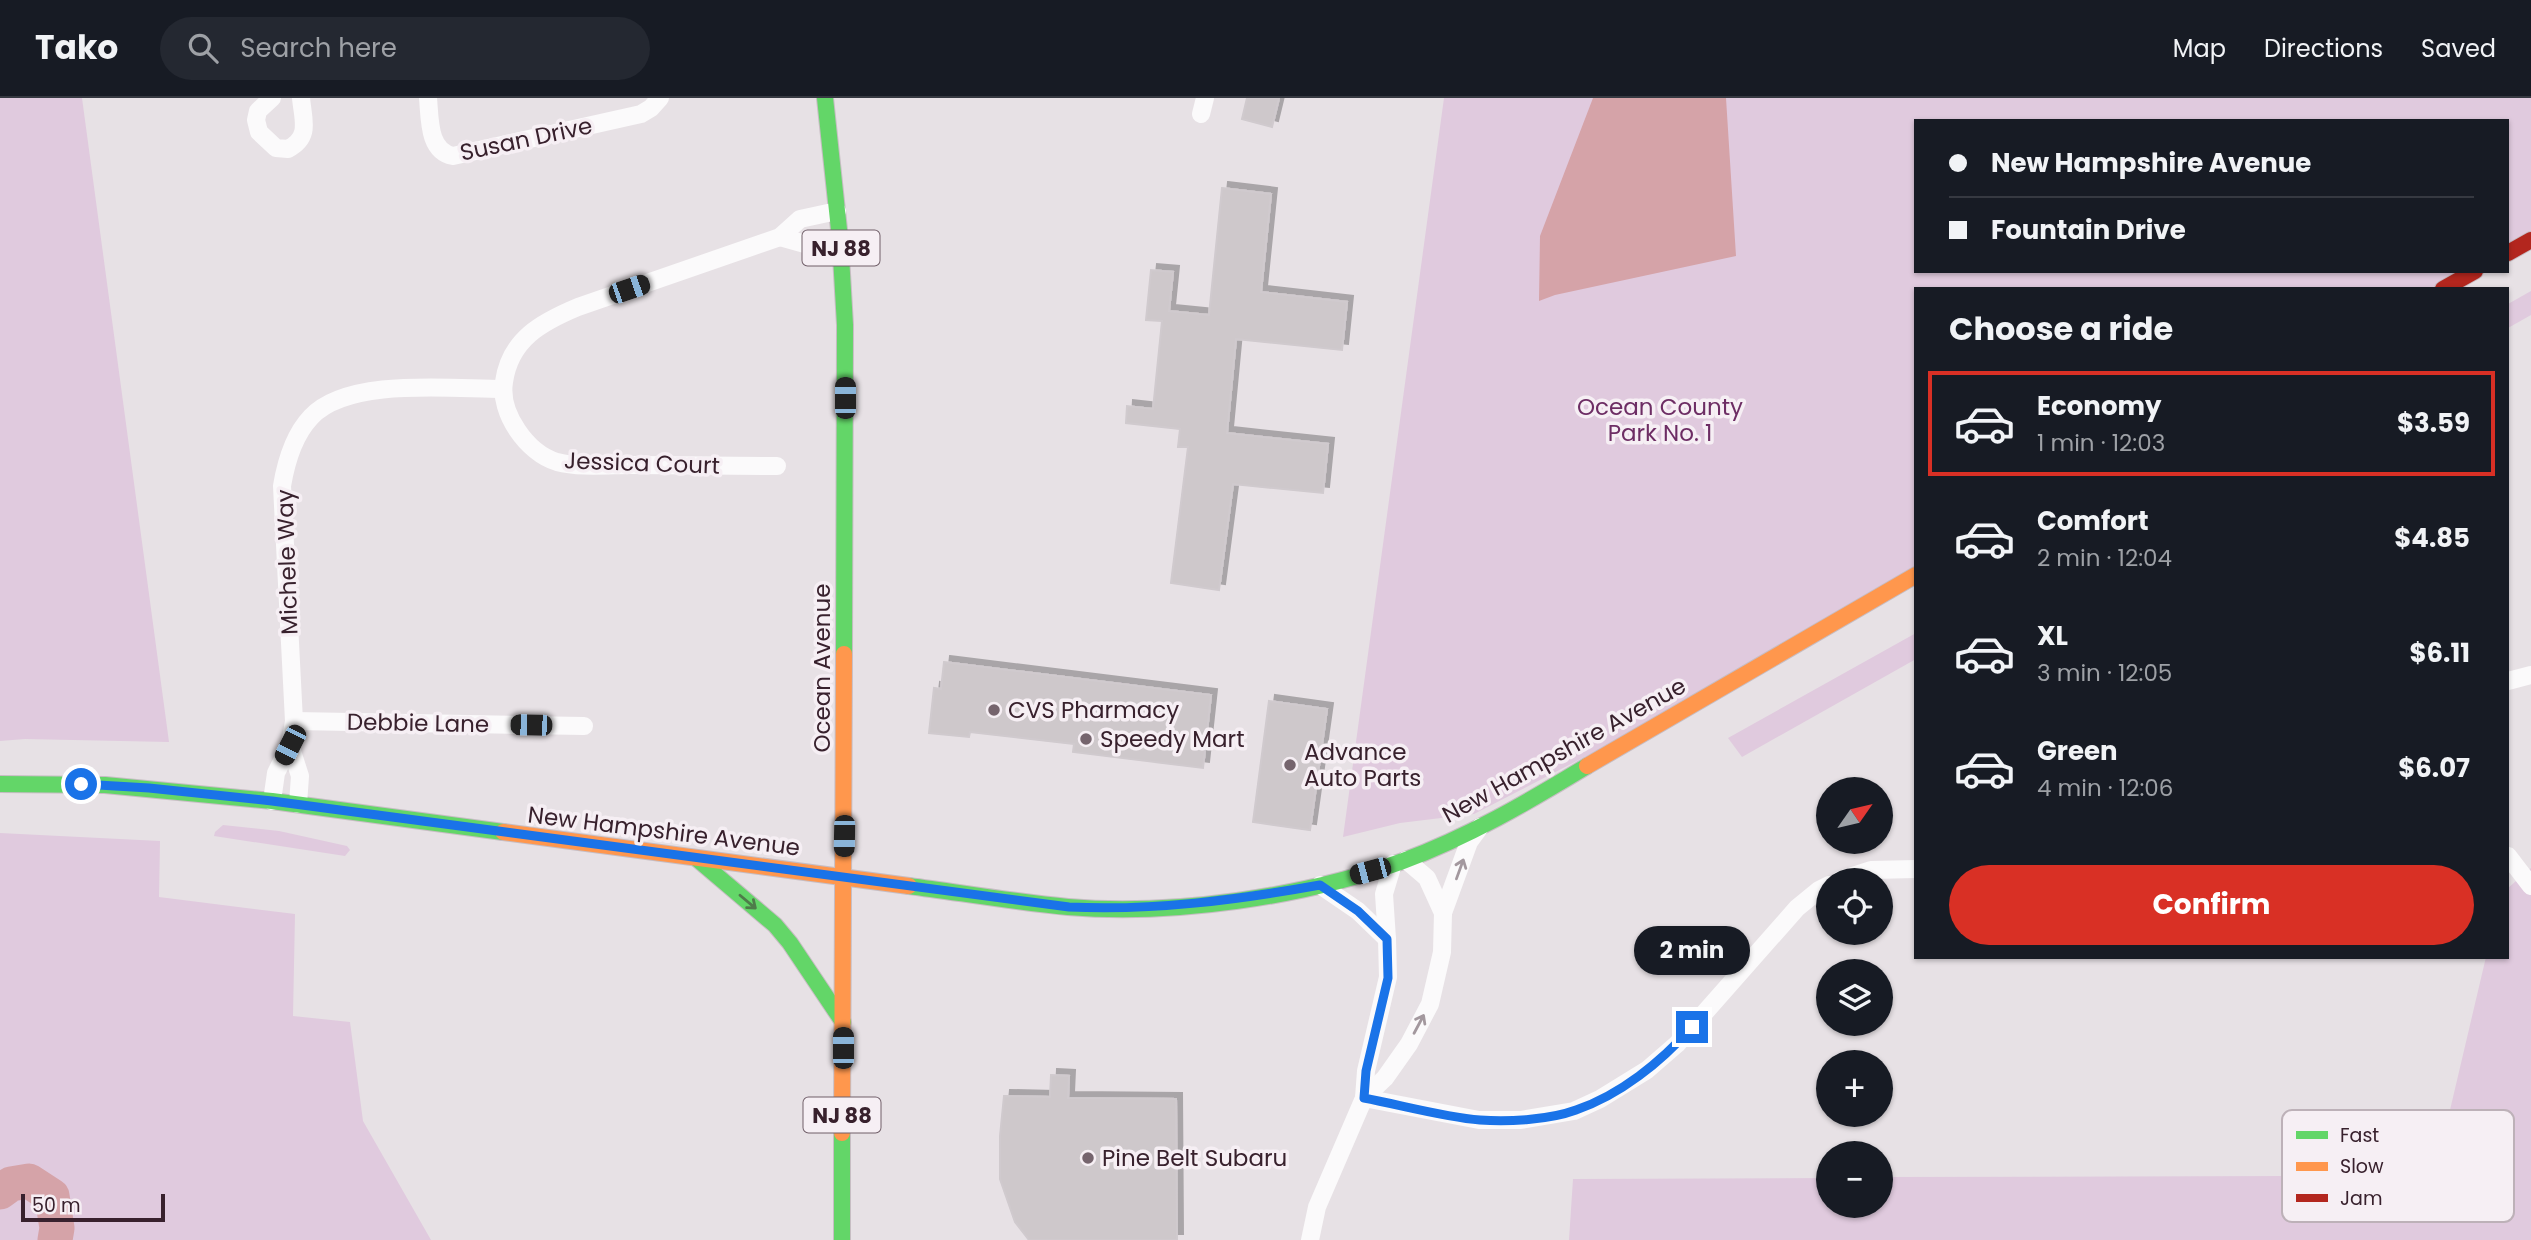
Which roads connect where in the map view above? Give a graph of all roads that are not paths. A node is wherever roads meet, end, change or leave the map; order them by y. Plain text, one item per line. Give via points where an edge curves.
1 (272, 98) edge
2 (301, 98) edge
3 (428, 98) edge
4 (660, 98) edge
5 (825, 98) edge
6 (837, 212) junction
7 (780, 237) junction
8 (840, 239) junction
9 (2531, 240) edge
10 (2509, 252) edge
11 (2471, 273) edge
12 (2447, 287) edge
13 (503, 389) junction
14 (777, 466) dead end
15 (1914, 576) edge
16 (2531, 675) edge
17 (2509, 681) edge
18 (293, 721) junction
19 (584, 726) dead end
20 (290, 745) junction
21 (0, 784) edge
22 (272, 801) junction
23 (298, 804) junction
24 (1480, 827) junction
25 (2509, 857) edge
26 (696, 858) junction
27 (1399, 862) junction
28 (1914, 869) edge
29 (1893, 870) edge
30 (844, 876) junction
31 (1320, 885) junction
32 (2531, 886) edge
33 (1816, 892) edge
34 (1443, 913) junction
35 (1387, 939) junction
36 (843, 1022) junction
37 (1372, 1047) junction
38 (1399, 1058) junction
39 (1364, 1098) junction
40 (842, 1240) edge
41 (1310, 1240) edge

1 - 2 street via 258,111 258,132 276,148 288,149 302,138
3 - 4 street, Susan Drive via 435,143 453,156 641,114
5 - 6 main road, Ocean Avenue / NJ 88
6 - 7 street via 800,219
6 - 8 main road, Ocean Avenue / NJ 88
7 - 8 street via 805,244
7 - 13 street via 546,320 520,341
8 - 30 main road, Ocean Avenue / NJ 88 via 845,325
9 - 10 main road
11 - 12 main road
13 - 14 street, Jessica Court via 516,428 538,452 557,461
13 - 18 street, Michele Way via 375,388 334,401 311,416 295,442 282,486
15 - 24 main road, New Hampshire Avenue
16 - 17 street
18 - 19 street, Debbie Lane
18 - 20 street, Michele Way
20 - 22 street, Michele Way via 276,773
20 - 23 street, Michele Way via 300,776
21 - 22 main road, New Hampshire Avenue via 104,785
22 - 23 main road, New Hampshire Avenue
23 - 26 main road, New Hampshire Avenue
24 - 27 main road, New Hampshire Avenue
34 -> 24 street via 1469,842
25 - 32 street
26 - 30 main road, New Hampshire Avenue
26 -> 36 main road via 783,934
27 - 31 main road, New Hampshire Avenue
27 - 34 street via 1427,878
27 - 35 street via 1384,894
28 - 29 street
30 - 31 main road, New Hampshire Avenue via 1084,908 1222,901
30 - 36 main road, Ocean Avenue / NJ 88
31 - 35 street via 1358,911
33 - 39 street via 1677,1044 1647,1070 1574,1111 1521,1120 1479,1120
38 -> 34 street via 1430,1004 1442,952
35 - 37 street via 1388,978
36 - 40 main road, Ocean Avenue / NJ 88
37 - 38 street
37 - 39 street
38 - 39 street
39 - 41 street via 1317,1207

